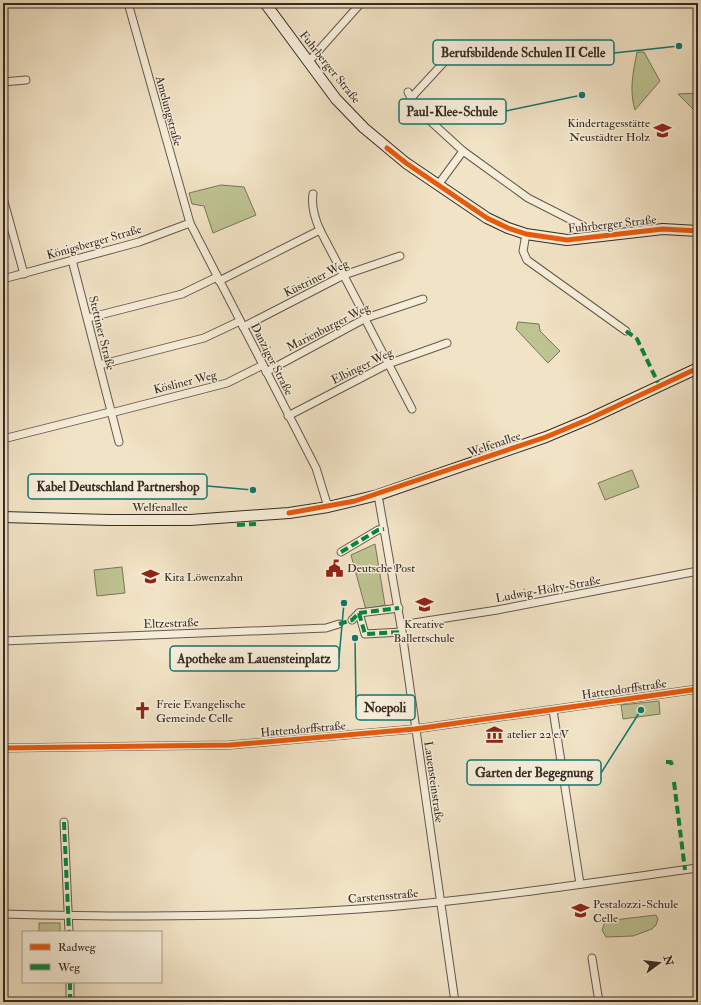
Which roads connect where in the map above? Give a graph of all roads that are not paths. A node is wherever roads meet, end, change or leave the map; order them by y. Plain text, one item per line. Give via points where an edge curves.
1 (128, 3) edge
2 (265, 3) edge
3 (361, 3) edge
4 (458, 47) dead end
5 (307, 62) junction
6 (26, 80) dead end
7 (3, 82) edge
8 (463, 151) junction
9 (438, 185) junction
10 (313, 194) dead end
11 (3, 198) edge
12 (190, 223) junction
13 (583, 226) dead end
14 (320, 230) junction
15 (698, 231) edge
16 (526, 234) junction
17 (400, 256) dead end
18 (72, 260) junction
19 (24, 274) junction
20 (344, 275) junction
21 (3, 279) edge
22 (218, 279) junction
23 (423, 298) dead end
24 (88, 318) junction
25 (366, 318) junction
26 (242, 324) junction
27 (626, 331) dead end
28 (447, 343) dead end
29 (388, 364) junction
30 (99, 365) junction
31 (264, 368) junction
32 (698, 368) edge
33 (412, 409) dead end
34 (110, 412) junction
35 (288, 416) junction
36 (3, 439) edge
37 (119, 442) dead end
38 (378, 495) junction
39 (328, 507) junction
40 (3, 517) edge
41 (384, 529) junction
42 (341, 552) dead end
43 (698, 571) edge
44 (399, 608) junction
45 (359, 613) junction
46 (352, 620) dead end
47 (339, 624) dead end
48 (402, 628) junction
49 (3, 640) edge
50 (698, 689) edge
51 (553, 710) junction
52 (415, 730) junction
53 (3, 748) edge
54 (64, 822) dead end
55 (698, 868) edge
56 (580, 884) junction
57 (441, 902) junction
58 (3, 914) edge
59 (68, 916) junction
60 (69, 931) edge
61 (592, 958) dead end
62 (70, 983) edge
63 (70, 1002) edge
64 (455, 1002) edge
65 (599, 1002) edge

1 - 12 street, Amelungstraße
2 - 5 street, Fuhrberger Straße
3 - 5 street
4 - 8 street, Fuhrberger Straße via 409,95 416,108
5 - 9 street, Fuhrberger Straße via 336,99 364,128
6 - 7 street
8 - 9 street
8 - 13 street, Fuhrberger Straße via 528,198
9 - 16 street, Fuhrberger Straße via 487,218
10 - 14 street via 313,209
11 - 19 street
12 - 18 street, Königsberger Straße via 139,242
12 - 22 street, Danziger Straße
14 - 20 street
14 - 22 street
15 - 16 street, Fuhrberger Straße via 663,229 567,240
16 - 27 street via 523,251 527,260
17 - 20 street, Küstriner Weg
18 - 19 street, Königsberger Straße
18 - 24 street, Stettiner Straße
19 - 21 street, Königsberger Straße
20 - 25 street
20 - 26 street, Küstriner Weg
22 - 24 street via 182,294
22 - 26 street, Danziger Straße
23 - 25 street, Marienburger Weg
24 - 30 street, Stettiner Straße
25 - 29 street
25 - 31 street, Marienburger Weg
26 - 30 street, Küstriner Weg via 204,338
26 - 31 street, Danziger Straße
28 - 29 street, Elbinger Weg
29 - 33 street
29 - 35 street, Elbinger Weg
30 - 34 street, Stettiner Straße
31 - 34 street, Kösliner Weg via 227,383
31 - 35 street, Danziger Straße
32 - 38 street, Welfenallee via 568,428
34 - 36 street
34 - 37 street, Stettiner Straße
35 - 39 street, Danziger Straße via 316,468
38 - 39 street, Welfenallee
38 - 41 street, Lauensteinstraße
39 - 40 street, Welfenallee via 289,514 190,520
41 - 42 street
41 - 44 street, Lauensteinstraße
43 - 48 street, Ludwig-Hölty-Straße
44 - 45 street
44 - 48 street, Lauensteinstraße
45 - 46 street
45 - 48 street, Ludwig-Hölty-Straße via 365,634
47 - 49 street, Eltzestraße via 326,628
48 - 52 street, Lauensteinstraße
50 - 51 street, Hattendorffstraße
51 - 52 street, Hattendorffstraße
51 - 56 street
52 - 53 street, Hattendorffstraße via 230,744
52 - 57 street, Lauensteinstraße
54 - 59 street
55 - 56 street, Carstensstraße
56 - 57 street, Carstensstraße
57 - 59 street, Carstensstraße via 269,914
57 - 64 street, Lauensteinstraße
58 - 59 street, Carstensstraße
59 - 60 street
61 - 65 street
62 - 63 street

